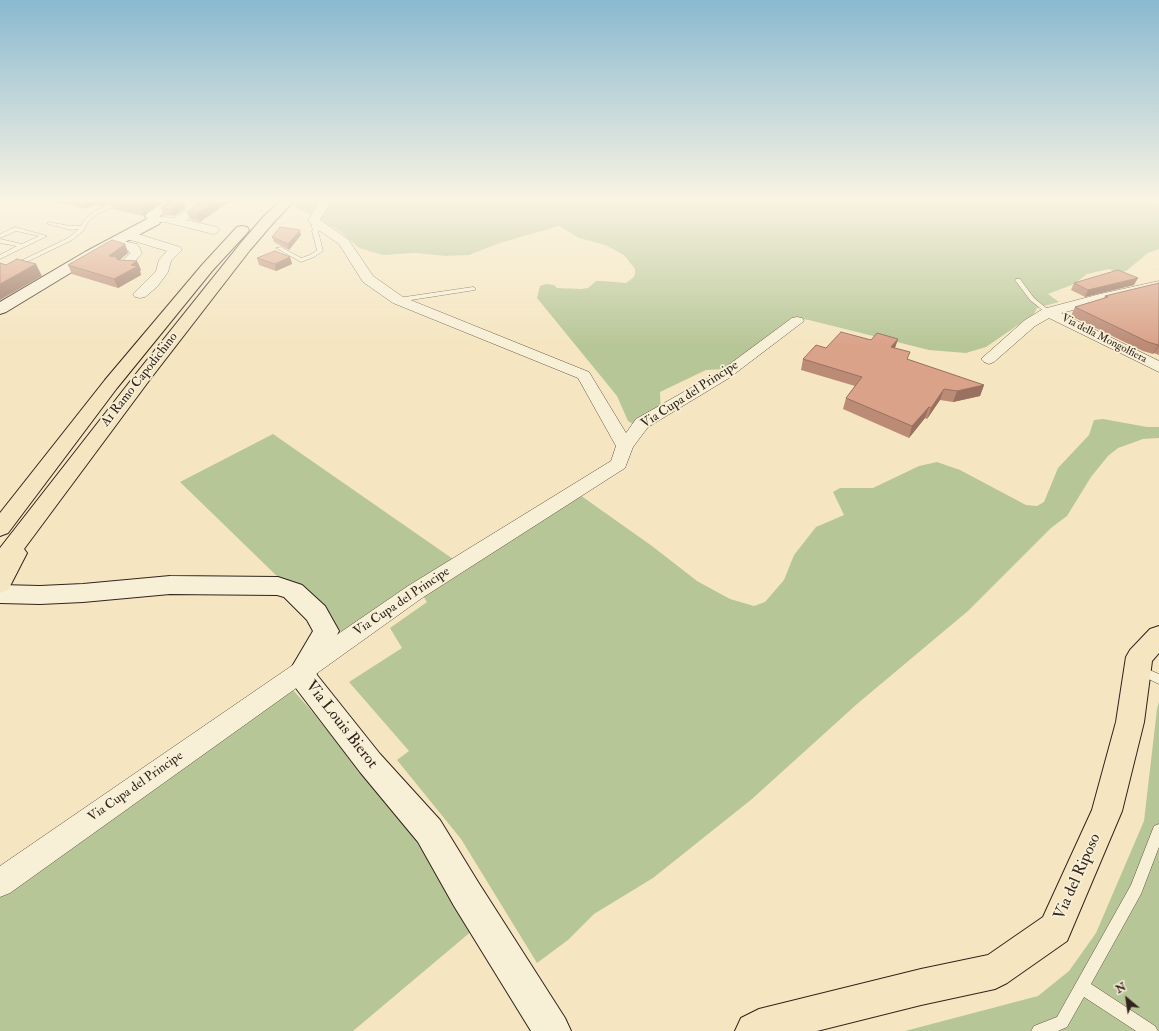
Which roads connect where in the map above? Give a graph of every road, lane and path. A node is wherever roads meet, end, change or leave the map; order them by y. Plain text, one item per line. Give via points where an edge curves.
1 (18, 249) edge
2 (49, 249) edge
3 (101, 249) edge
4 (134, 249) edge
5 (173, 249) edge
6 (225, 249) edge
7 (243, 249) edge
8 (281, 249) edge
9 (320, 249) edge
10 (349, 249) edge
11 (1, 261) edge
12 (126, 264) edge
13 (16, 265) junction
14 (0, 273) edge
15 (1018, 280) dead end
16 (1159, 285) edge
17 (473, 289) dead end
18 (140, 294) dead end
19 (398, 300) junction
20 (0, 309) edge
21 (1048, 312) junction
22 (797, 321) dead end
23 (989, 359) dead end
24 (1159, 368) edge
25 (625, 446) junction
26 (48, 465) junction
27 (0, 507) edge
28 (0, 528) edge
29 (25, 530) junction
30 (0, 565) edge
31 (0, 584) edge
32 (0, 594) edge
33 (1159, 636) edge
34 (303, 670) junction
35 (1148, 674) edge
36 (1159, 830) edge
37 (0, 883) edge
38 (1081, 986) junction
39 (552, 1031) edge
40 (754, 1031) edge
41 (1039, 1031) edge
42 (1150, 1031) edge

1 - 11 lane
2 - 13 lane
3 - 20 street
4 - 12 street via 136,253
5 - 18 street via 176,250 165,260 162,272
6 - 26 main road, A1 Ramo Capodichino via 111,384
7 - 29 main road, A1 Ramo Capodichino
8 - 9 lane via 301,260 312,256
10 - 19 street via 368,279
11 - 13 lane
13 - 14 lane
15 - 21 lane via 1032,298
16 - 21 street, Via della Mongolfiera
17 - 19 lane
19 - 25 street via 584,375
21 - 23 street, Via della Mongolfiera
21 - 24 street, Via della Mongolfiera
22 - 25 street, Via Cupa del Principe via 724,374 642,423
25 - 34 street, Via Cupa del Principe via 618,464 415,592
26 - 27 main road
26 - 28 main road, A1 Ramo Capodichino
29 - 30 main road, A1 Ramo Capodichino
29 - 31 main road
32 - 34 street, Via Louis Bierot via 40,595 170,585 278,586 293,591 316,613 326,631
33 - 35 main road, Via del Riposo via 1139,657
34 - 37 street, Via Cupa del Principe
34 - 39 street, Via Louis Bierot via 304,679 429,831
35 - 40 main road, Via del Riposo via 1130,722 1107,811 1055,929 995,971 759,1027
36 - 38 lane via 1136,889
38 - 41 lane via 1062,1022
38 - 42 lane

